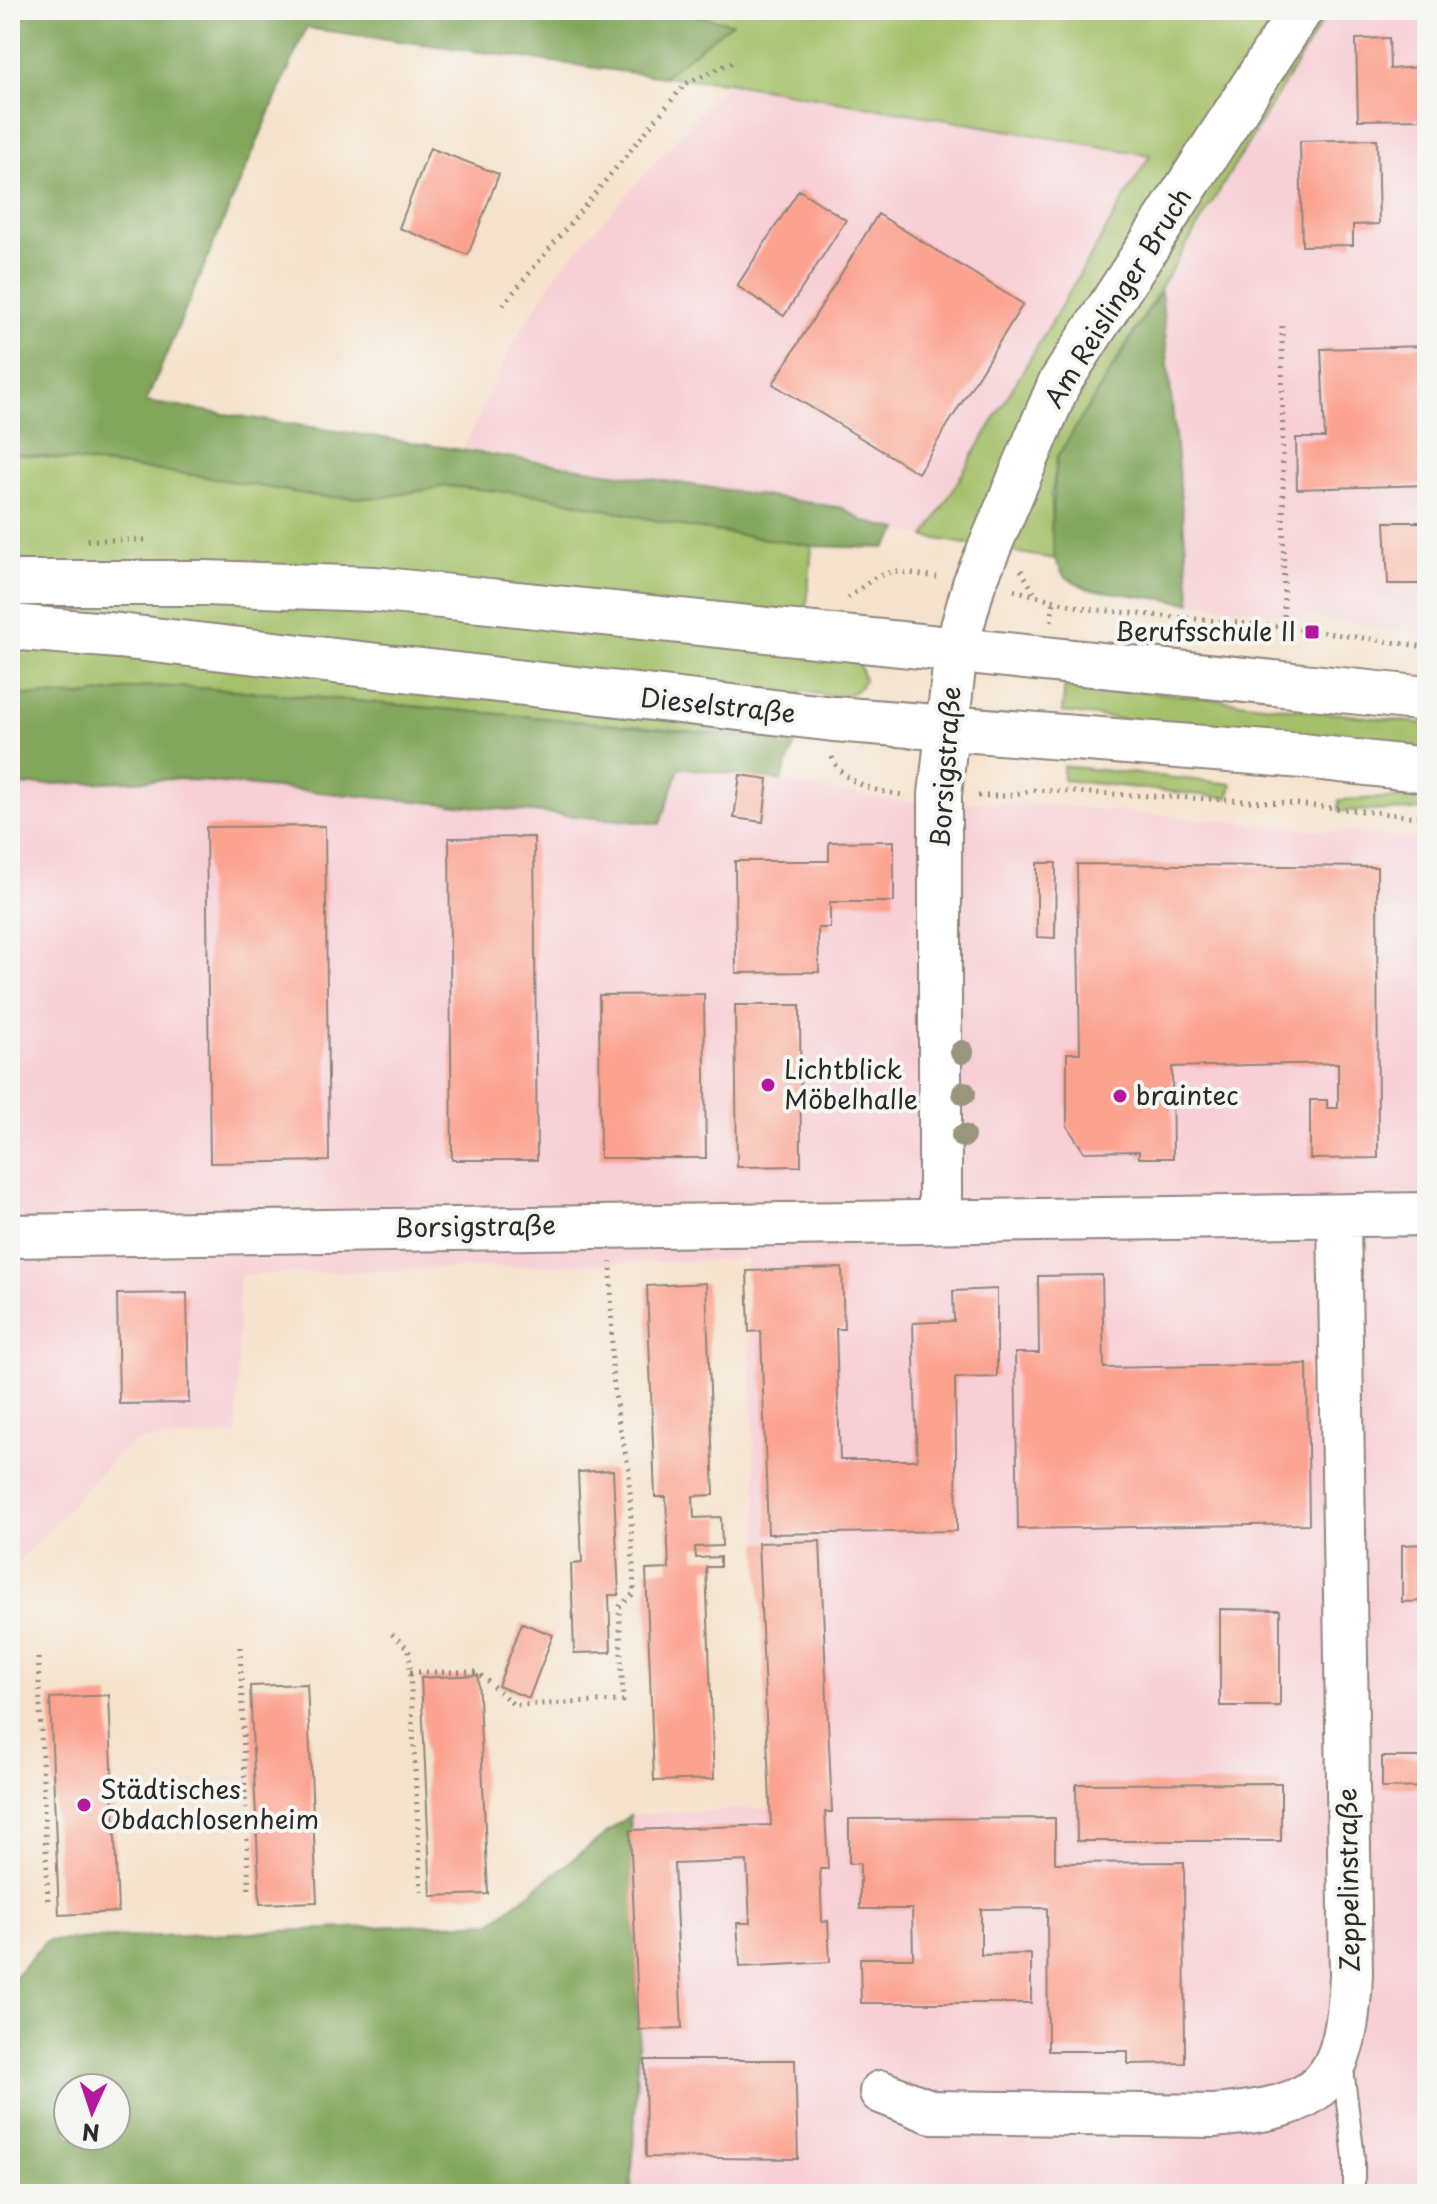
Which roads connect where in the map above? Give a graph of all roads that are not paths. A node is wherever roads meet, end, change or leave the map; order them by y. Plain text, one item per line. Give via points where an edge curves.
1 (1301, 10) edge
2 (10, 583) edge
3 (10, 627) edge
4 (956, 649) junction
5 (1427, 699) edge
6 (944, 727) junction
7 (1427, 770) edge
8 (1427, 1214) edge
9 (1339, 1218) junction
10 (940, 1221) junction
11 (10, 1236) edge
12 (1341, 2057) junction
13 (881, 2092) dead end
14 (1354, 2194) edge

1 - 4 street, Am Reislinger Bruch via 1059,384 974,584
2 - 4 main road via 374,589
3 - 6 main road, Dieselstraße
4 - 5 main road
4 - 6 street, Borsigstraße
6 - 7 main road, Dieselstraße
6 - 10 street, Borsigstraße
8 - 9 street, Borsigstraße
9 - 10 street, Borsigstraße
9 - 12 street, Zeppelinstraße via 1351,1974 1349,2028
10 - 11 street, Borsigstraße
12 - 13 street, Zeppelinstraße via 1322,2082 1296,2102 1213,2116 932,2112
12 - 14 lane

